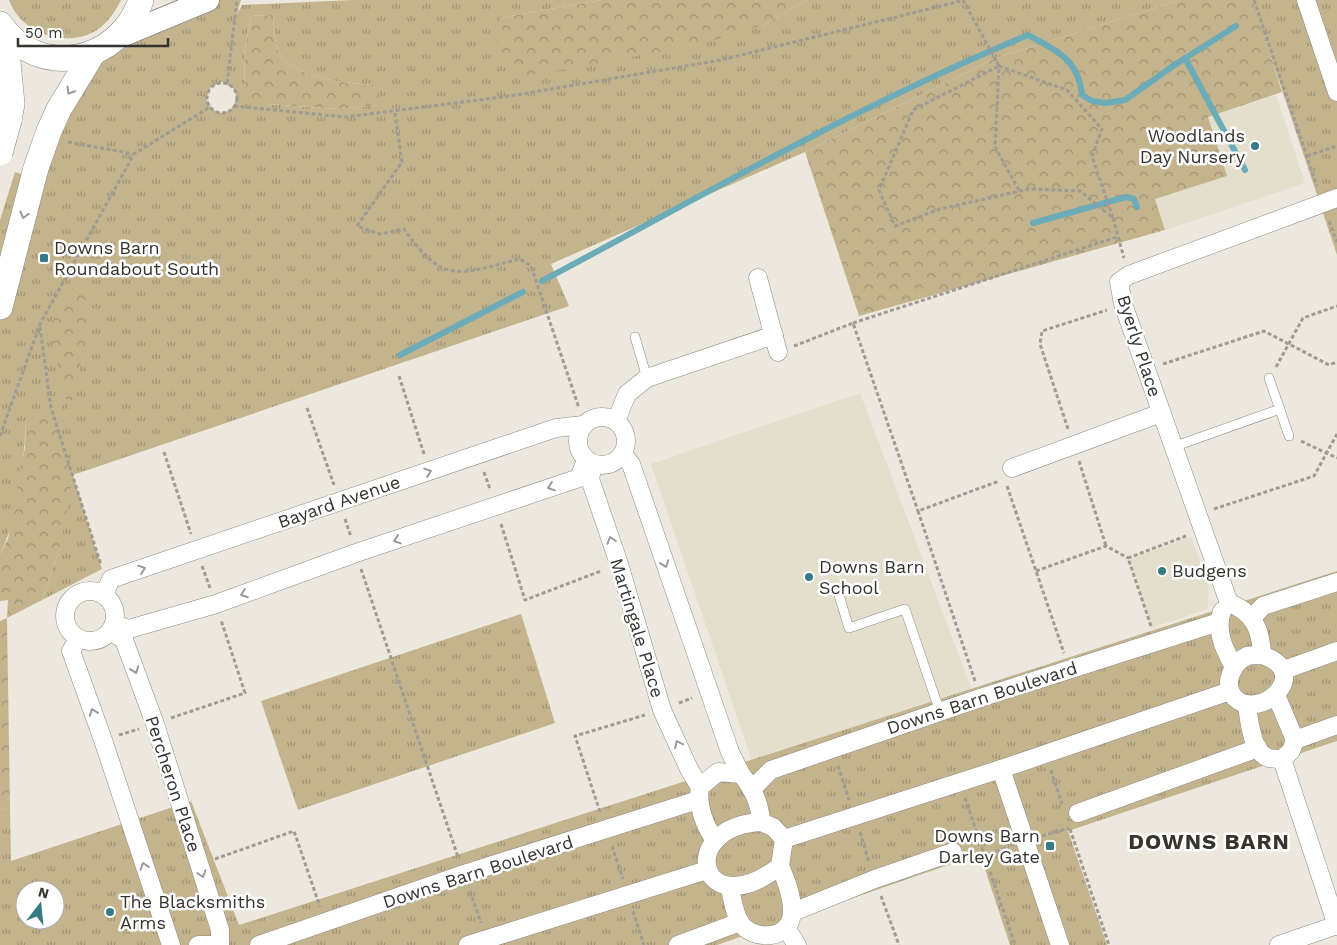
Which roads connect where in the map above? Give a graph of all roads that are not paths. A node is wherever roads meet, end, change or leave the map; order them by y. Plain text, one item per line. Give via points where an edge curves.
1 (141, 0) edge
2 (208, 0) edge
3 (1306, 0) edge
4 (2, 28) edge
5 (121, 36) junction
6 (94, 53) junction
7 (1337, 92) edge
8 (0, 153) edge
9 (1330, 200) edge
10 (758, 278) dead end
11 (0, 307) edge
12 (774, 335) junction
13 (635, 337) dead end
14 (778, 352) road end
15 (647, 378) junction
16 (1269, 378) road end
17 (1280, 409) junction
18 (1161, 413) junction
19 (616, 421) junction
20 (586, 422) junction
21 (1289, 436) road end
22 (1174, 447) junction
23 (623, 454) junction
24 (590, 462) junction
25 (1012, 468) dead end
26 (1337, 582) edge
27 (107, 587) junction
28 (838, 592) dead end
29 (1229, 603) junction
30 (1252, 618) junction
31 (1218, 622) junction
32 (112, 627) junction
33 (78, 639) junction
34 (1337, 651) edge
35 (1262, 655) junction
36 (1234, 667) junction
37 (1284, 670) junction
38 (1230, 691) junction
39 (1276, 695) junction
40 (1247, 704) junction
41 (940, 712) junction
42 (1337, 724) edge
43 (1295, 740) junction
44 (1258, 748) junction
45 (1282, 759) junction
46 (1001, 769) junction
47 (741, 774) junction
48 (752, 789) junction
49 (699, 794) junction
50 (1069, 814) road end
51 (760, 822) junction
52 (784, 839) junction
53 (715, 841) junction
54 (953, 852) dead end
55 (780, 866) junction
56 (707, 870) junction
57 (730, 888) junction
58 (789, 920) junction
59 (740, 922) junction
60 (1337, 926) edge
61 (753, 940) edge
62 (171, 945) edge
63 (198, 945) edge
64 (220, 945) edge
65 (260, 945) edge
66 (468, 945) edge
67 (678, 945) edge
68 (798, 945) edge
69 (1060, 945) edge
70 (1279, 945) edge

1 - 5 main road via 136,16
2 - 5 street
3 - 7 street
4 - 6 main road via 23,47 46,56 70,58
4 - 8 main road, bridge via 12,104
5 - 6 main road
6 -> 11 main road, bridge via 58,109 49,131 36,168
9 - 18 street, Byerly Place via 1129,275 1118,282
10 - 12 street
12 - 14 street
12 - 15 street
13 - 15 lane
15 - 19 street via 628,394
16 - 17 lane
17 - 21 lane
17 - 22 lane
18 - 22 street, Byerly Place
18 - 25 street
19 - 20 street via 604,416
19 - 23 street via 627,440
20 - 24 street via 578,435 578,445 580,453
27 -> 20 street, Bayard Avenue via 429,471 556,428
22 - 29 street, Byerly Place
23 - 24 street via 612,464
23 -> 47 street via 631,464 730,752
24 -> 32 street via 579,478 216,604 129,629
49 -> 24 street, Martingale Place via 662,710 590,479
26 - 30 street via 1263,606
27 - 32 street via 115,611
27 - 33 street via 82,591 66,604 65,624
28 - 41 lane via 849,628 905,609
29 - 30 street via 1244,608
29 - 31 street
30 - 35 street via 1261,641
31 - 36 street via 1221,639
31 - 41 street, Downs Barn Boulevard
32 - 33 street via 94,641
32 -> 64 street, Percheron Place via 124,640 155,724 220,930
62 -> 33 street via 70,651
34 - 37 street
35 - 36 street via 1247,656
35 - 37 street via 1276,660
36 - 38 street via 1229,677
37 - 39 street via 1284,682
38 - 40 street via 1236,699
38 - 46 street
39 - 40 street via 1263,703
39 - 43 street
40 - 44 street
41 - 48 street, Downs Barn Boulevard via 771,770
42 - 43 street
43 - 45 street via 1291,751
44 - 45 street via 1268,758
44 - 50 street
45 - 60 street
46 - 52 street
46 - 69 street
47 - 48 street
47 - 49 street, Downs Barn Boulevard via 718,772
48 - 51 street via 760,809
49 - 53 street, Martingale Place via 705,826
49 - 65 street, Downs Barn Boulevard via 606,830 464,874
51 - 52 street via 773,827
51 - 53 street via 743,823 727,830
52 - 55 street
53 - 56 street via 706,853
54 - 58 street via 875,879
55 - 57 street via 748,886
55 - 58 street via 787,882
56 - 57 street
56 - 66 street
57 - 59 street
58 - 61 street via 773,936
58 - 68 street
59 - 61 street
59 - 67 street
60 - 70 street
63 - 64 street

